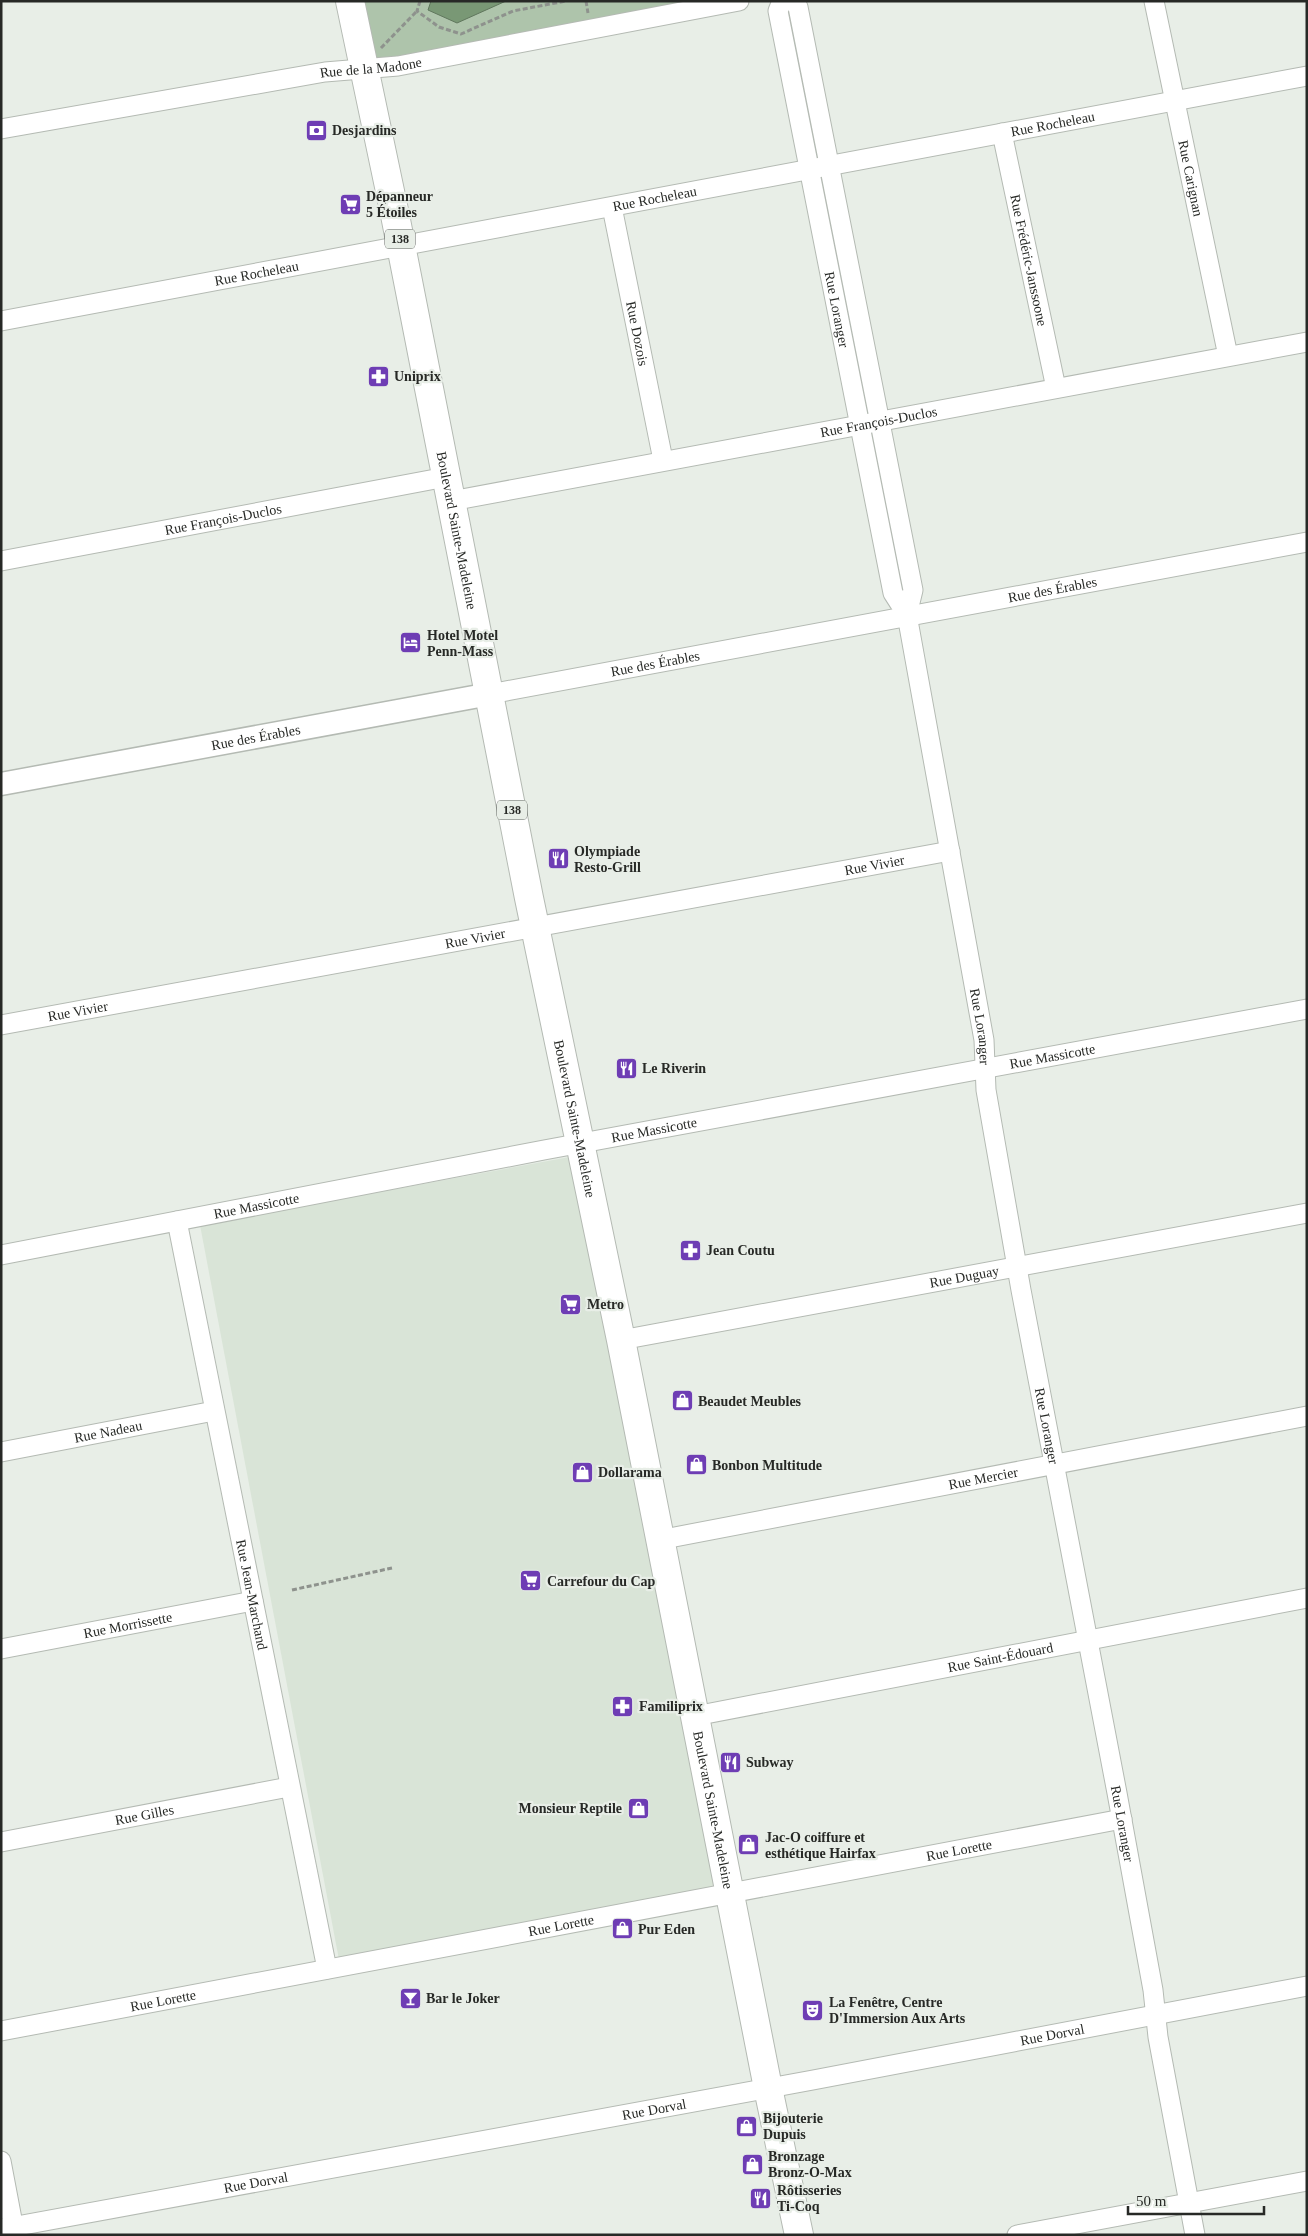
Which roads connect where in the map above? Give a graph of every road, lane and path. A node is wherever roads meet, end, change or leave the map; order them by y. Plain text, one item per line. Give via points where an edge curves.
1 (350, 1) edge
2 (420, 1) edge
3 (566, 1) edge
4 (739, 1) edge
5 (782, 1) edge
6 (793, 1) edge
7 (1154, 1) edge
8 (417, 11) junction
9 (364, 67) junction
10 (1307, 76) edge
11 (1174, 101) junction
12 (1, 129) edge
13 (1002, 133) junction
14 (829, 165) junction
15 (809, 168) junction
16 (612, 207) junction
17 (401, 245) junction
18 (1, 321) edge
19 (1307, 342) edge
20 (1228, 356) junction
21 (1056, 388) junction
22 (879, 421) junction
23 (860, 425) junction
24 (663, 460) junction
25 (448, 489) junction
26 (1307, 542) edge
27 (1, 561) edge
28 (907, 616) junction
29 (490, 694) junction
30 (1, 784) edge
31 (950, 851) junction
32 (536, 927) junction
33 (1307, 1009) edge
34 (1, 1026) edge
35 (985, 1069) junction
36 (581, 1143) junction
37 (1307, 1213) edge
38 (177, 1221) junction
39 (1, 1255) edge
40 (1018, 1268) junction
41 (621, 1340) junction
42 (214, 1411) junction
43 (1307, 1416) edge
44 (1, 1452) edge
45 (1054, 1464) junction
46 (659, 1540) junction
47 (392, 1568) dead end
48 (292, 1590) dead end
49 (1307, 1598) edge
50 (253, 1601) junction
51 (1088, 1640) junction
52 (1, 1649) edge
53 (695, 1716) junction
54 (289, 1787) junction
55 (1122, 1819) junction
56 (1, 1842) edge
57 (730, 1893) junction
58 (326, 1969) junction
59 (1307, 1986) edge
60 (1156, 2014) junction
61 (1, 2031) edge
62 (768, 2088) junction
63 (1, 2162) edge
64 (1307, 2181) edge
65 (1190, 2202) junction
66 (10, 2230) edge
67 (799, 2235) edge
68 (1017, 2235) edge
69 (1195, 2235) edge

1 - 9 main road, Boulevard Sainte-Madeleine / 138
2 - 8 path
3 - 8 path via 513,11 461,34 439,27
4 - 9 street, Rue de la Madone via 398,66
5 - 15 street, Rue Loranger via 778,11
6 - 14 street, Rue Loranger via 798,7
7 - 11 street, Rue Carignan
8 - 9 path
9 - 12 street, Rue de la Madone
9 - 17 main road, Boulevard Sainte-Madeleine / 138
10 - 11 street, Rue Rocheleau
11 - 13 street, Rue Rocheleau
11 - 20 street, Rue Carignan
13 - 14 street, Rue Rocheleau
13 - 21 street, Rue Frédéric-Janssoone
14 - 15 street, Rue Rocheleau
14 - 22 street, Rue Loranger
15 - 16 street, Rue Rocheleau
15 - 23 street, Rue Loranger
16 - 17 street, Rue Rocheleau
16 - 24 street, Rue Dozois
17 - 18 street, Rue Rocheleau
17 - 25 main road, Boulevard Sainte-Madeleine / 138
19 - 20 street, Rue François-Duclos
20 - 21 street, Rue François-Duclos
21 - 22 street, Rue François-Duclos
22 - 23 street, Rue François-Duclos
22 - 28 street, Rue Loranger via 913,590
23 - 24 street, Rue François-Duclos
23 - 28 street, Rue Loranger via 893,594
24 - 25 street, Rue François-Duclos
25 - 27 street, Rue François-Duclos
25 - 29 main road, Boulevard Sainte-Madeleine / 138
26 - 28 street, Rue des Érables
28 - 29 street, Rue des Érables
28 - 31 street, Rue Loranger
29 - 30 street, Rue des Érables
29 - 32 main road, Boulevard Sainte-Madeleine / 138
31 - 32 street, Rue Vivier
31 - 35 street, Rue Loranger via 984,1040
32 - 34 street, Rue Vivier
32 - 36 main road, Boulevard Sainte-Madeleine / 138
33 - 35 street, Rue Massicotte
35 - 36 street, Rue Massicotte
35 - 40 street, Rue Loranger
36 - 38 street, Rue Massicotte
36 - 41 main road, Boulevard Sainte-Madeleine / 138
37 - 40 street, Rue Duguay
38 - 39 street, Rue Massicotte
38 - 42 street, Rue Jean-Marchand
40 - 41 street, Rue Duguay
40 - 45 street, Rue Loranger
41 - 46 main road, Boulevard Sainte-Madeleine / 138
42 - 44 street, Rue Nadeau
42 - 50 street, Rue Jean-Marchand
43 - 45 street, Rue Mercier
45 - 46 street, Rue Mercier
45 - 51 street, Rue Loranger
46 - 53 main road, Boulevard Sainte-Madeleine / 138
47 - 48 path
49 - 51 street, Rue Saint-Édouard
50 - 52 street, Rue Morrissette
50 - 54 street, Rue Jean-Marchand
51 - 53 street, Rue Saint-Édouard
51 - 55 street, Rue Loranger
53 - 57 main road, Boulevard Sainte-Madeleine / 138
54 - 56 street, Rue Gilles
54 - 58 street, Rue Jean-Marchand
55 - 57 street, Rue Lorette
55 - 60 street, Rue Loranger
57 - 58 street, Rue Lorette
57 - 62 main road, Boulevard Sainte-Madeleine / 138
58 - 61 street, Rue Lorette
59 - 60 street, Rue Dorval
60 - 62 street, Rue Dorval
60 - 65 street, Rue Loranger
62 - 66 street, Rue Dorval
62 - 67 main road, Boulevard Sainte-Madeleine / 138
63 - 66 street
64 - 65 street
65 - 68 street
65 - 69 street, Rue Loranger

